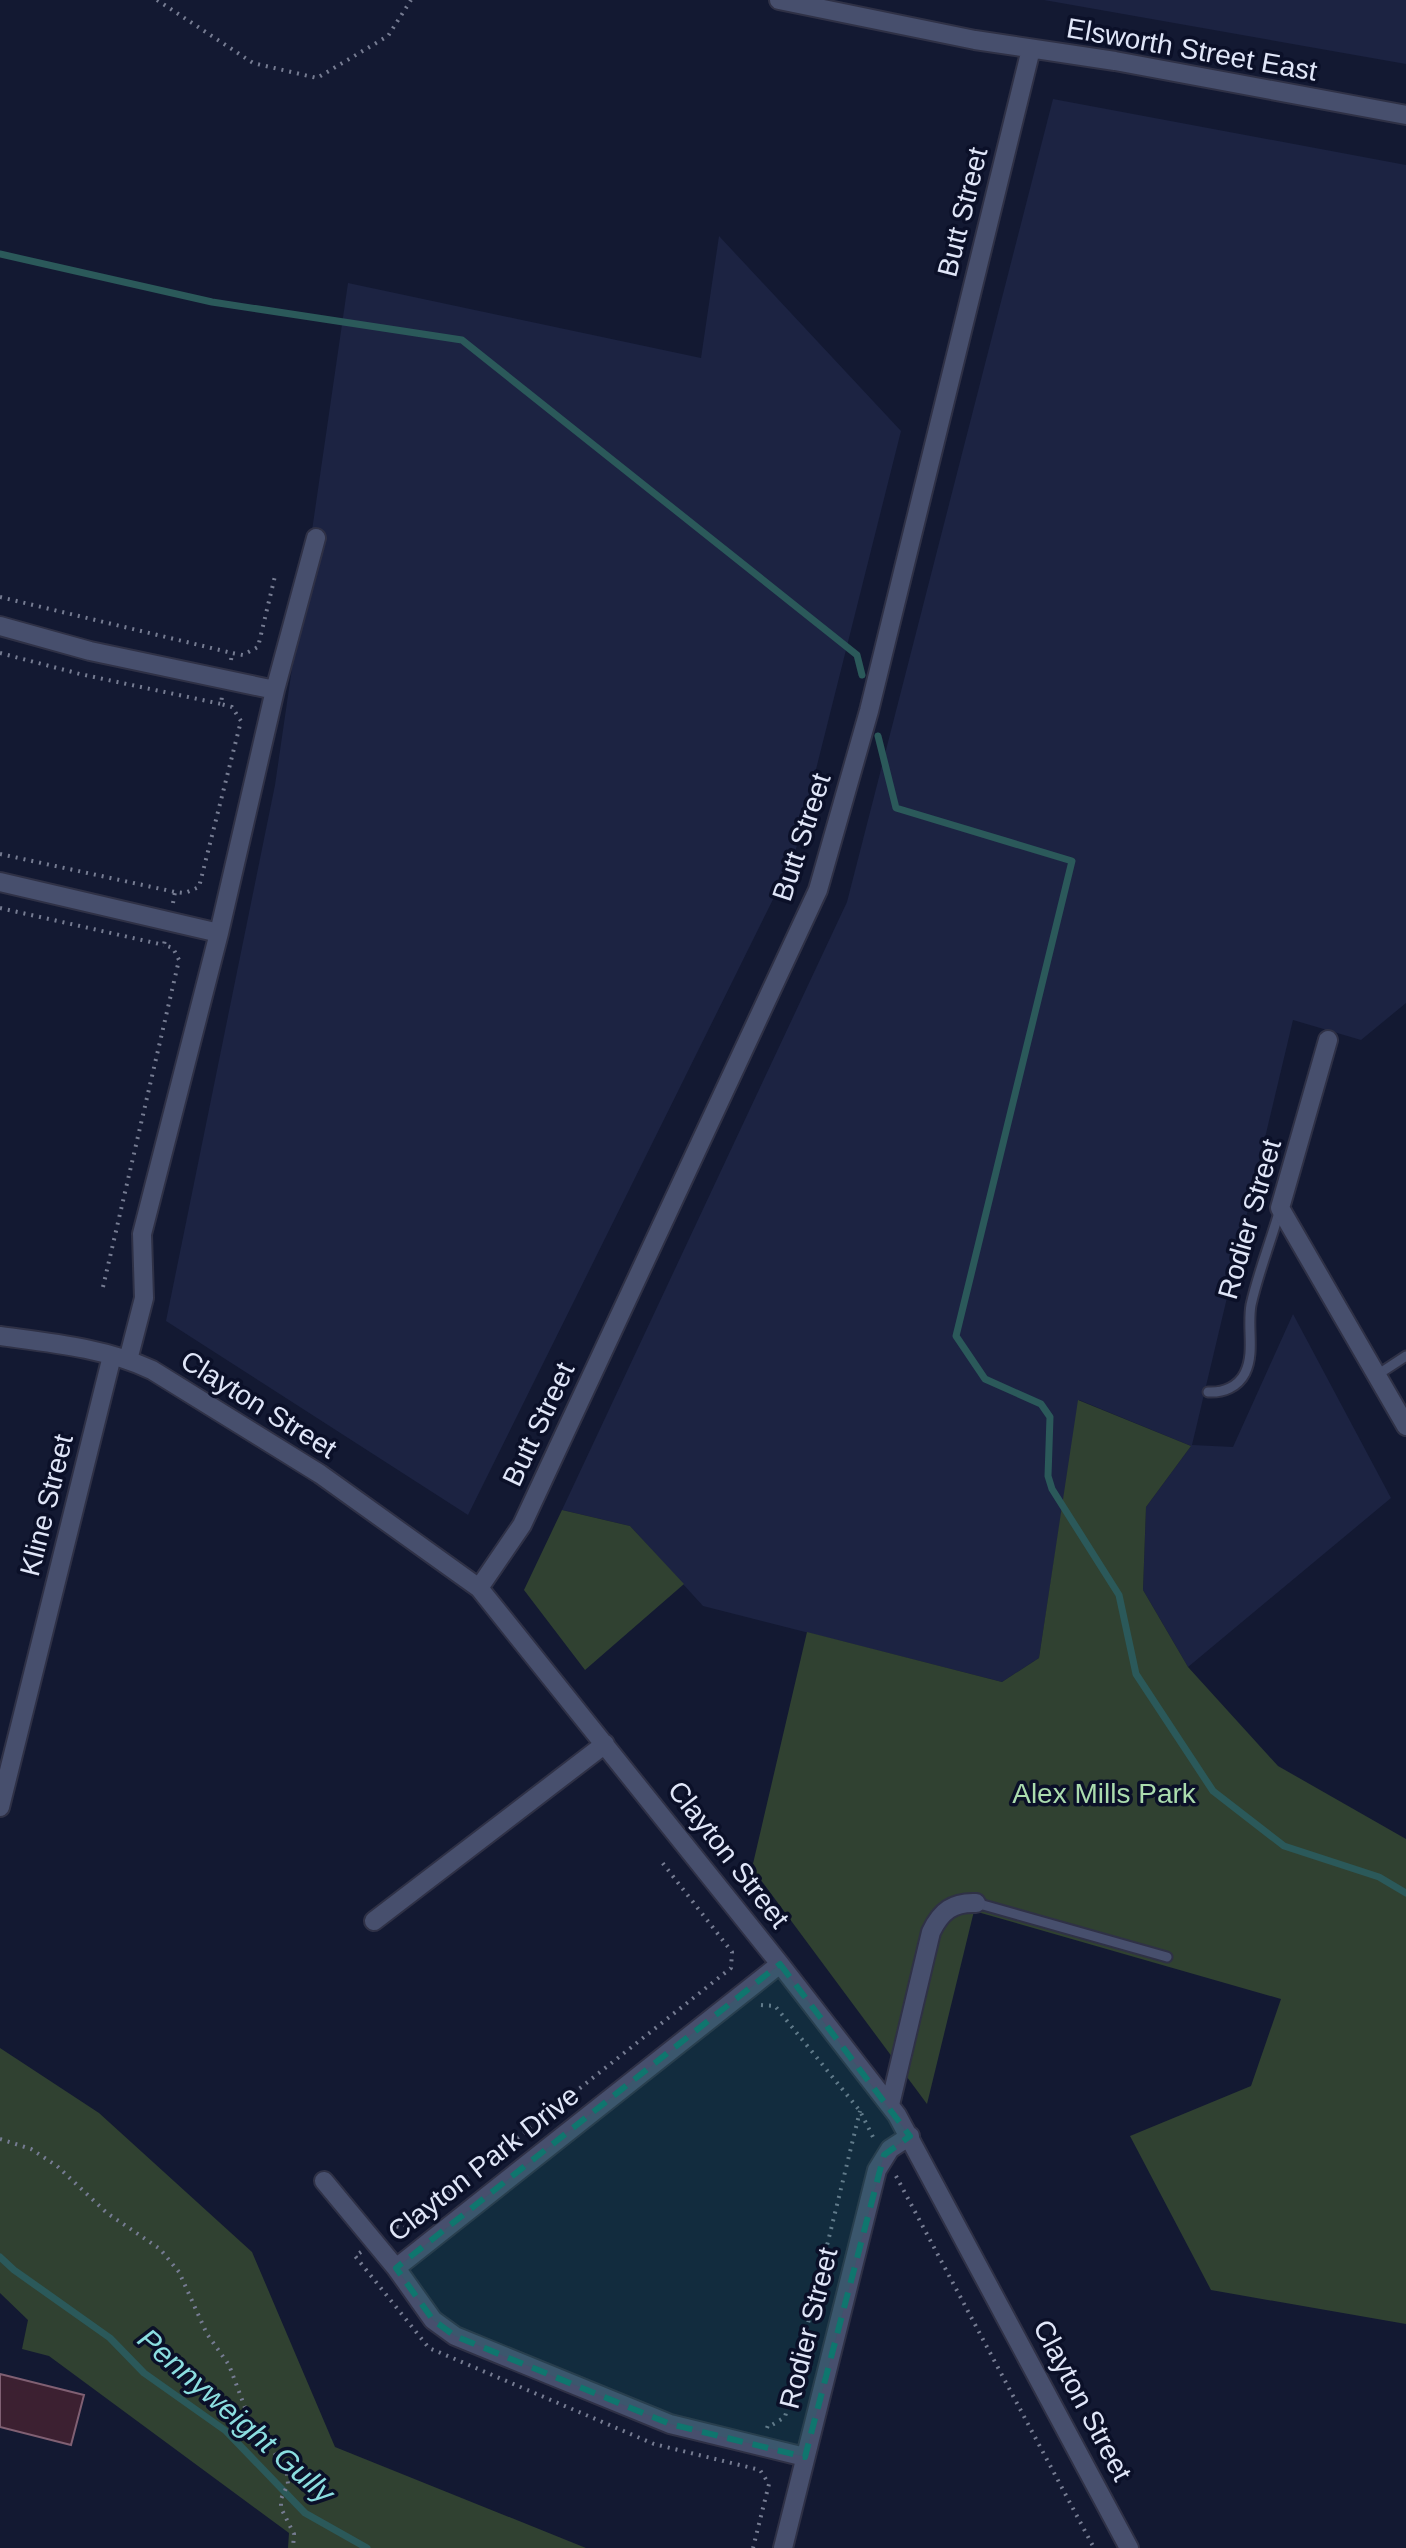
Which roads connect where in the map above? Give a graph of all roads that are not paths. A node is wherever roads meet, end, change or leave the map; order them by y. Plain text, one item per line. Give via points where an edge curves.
1 (779, 0) edge
2 (1031, 49) junction
3 (1406, 115) edge
4 (316, 538) dead end
5 (0, 626) edge
6 (275, 690) junction
7 (0, 882) edge
8 (219, 933) junction
9 (1328, 1040) dead end
10 (1280, 1208) junction
11 (0, 1336) edge
12 (1406, 1356) edge
13 (120, 1358) junction
14 (1377, 1375) junction
15 (1208, 1392) dead end
16 (1406, 1426) edge
17 (479, 1588) junction
18 (605, 1744) junction
19 (0, 1807) edge
20 (976, 1903) joint
21 (374, 1921) dead end
22 (1167, 1957) dead end
23 (780, 1964) junction
24 (890, 2105) junction
25 (910, 2136) junction
26 (324, 2181) dead end
27 (396, 2268) junction
28 (805, 2457) junction
29 (783, 2548) edge
30 (1129, 2548) edge

1 - 2 street, Elsworth Street East
2 - 3 street, Elsworth Street East
2 - 17 street, Butt Street via 869,711 818,890 522,1525
4 - 6 street, Kline Street
5 - 6 street
6 - 8 street, Kline Street
7 - 8 street
8 - 13 street, Kline Street via 142,1234 144,1298
9 - 10 street, Rodier Street
10 - 14 street
10 - 15 lane, Rodier Street via 1251,1307 1246,1371 1231,1388
11 - 13 street, Clayton Street
12 - 14 lane
13 - 17 street, Clayton Street via 182,1387 320,1474
13 - 19 street, Kline Street
14 - 16 street
17 - 18 street, Clayton Street
18 - 21 street
18 - 23 street, Clayton Street
20 - 22 lane
20 - 24 street via 946,1910 931,1932
23 - 24 street, Clayton Street
23 - 27 street, Clayton Park Drive
24 - 25 street, Clayton Street
25 - 28 street, Rodier Street via 884,2155 875,2176
25 - 30 street, Clayton Street
26 - 27 street
27 - 28 street, Clayton Park Drive via 433,2320 455,2336 661,2421
28 - 29 street, Rodier Street

